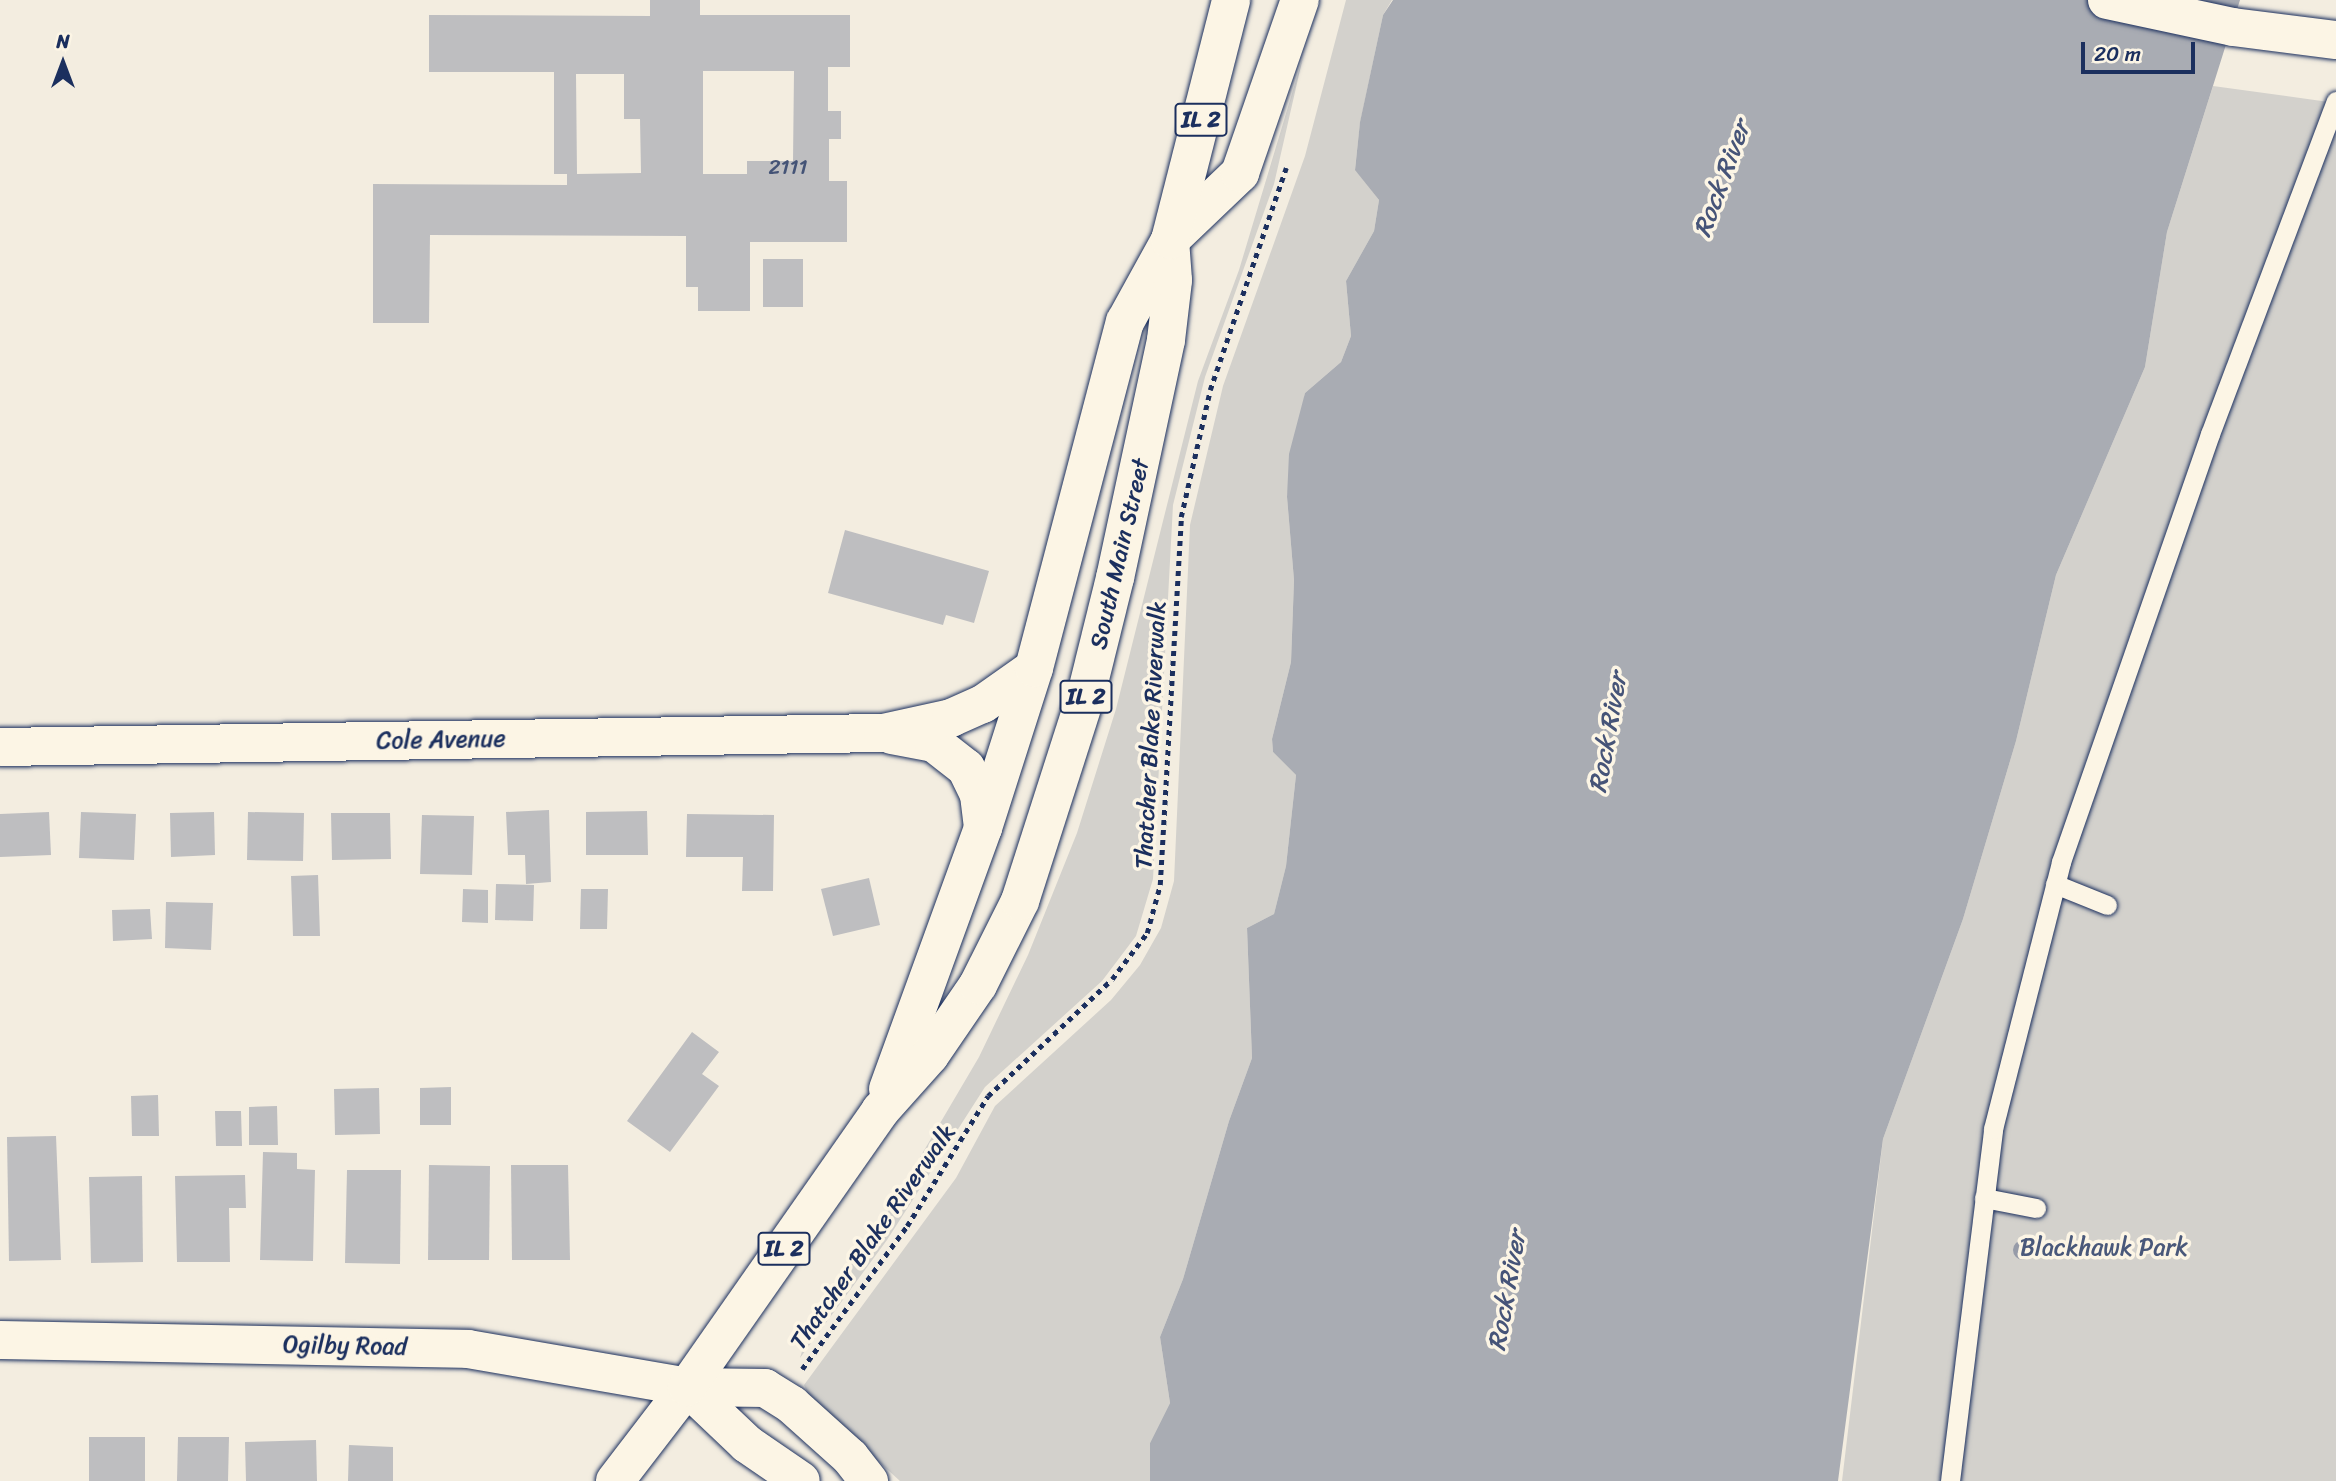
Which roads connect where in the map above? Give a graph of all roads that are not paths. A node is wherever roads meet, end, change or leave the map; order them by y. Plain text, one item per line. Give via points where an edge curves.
1 (1231, 0) edge
2 (1300, 0) edge
3 (2107, 0) edge
4 (2336, 40) edge
5 (2336, 101) edge
6 (1170, 240) junction
7 (1034, 668) junction
8 (883, 733) junction
9 (0, 747) edge
10 (983, 828) junction
11 (2055, 884) junction
12 (2107, 905) dead end
13 (880, 1111) junction
14 (1984, 1198) junction
15 (2036, 1208) dead end
16 (0, 1340) edge
17 (687, 1387) junction
18 (615, 1481) edge
19 (801, 1481) edge
20 (869, 1481) edge
21 (1950, 1481) edge

1 - 6 main road, South Main Street / IL 2
2 - 6 main road via 1240,173
3 - 4 main road via 2234,27
5 - 11 lane via 2210,434
6 - 7 main road, South Main Street / IL 2 via 1125,322
6 - 13 main road, South Main Street / IL 2 via 1173,281 1153,415 1085,699 1048,825 1020,901 978,985 930,1055
7 - 8 main road, Cole Avenue via 988,702 951,718
7 - 10 main road, South Main Street / IL 2
8 - 9 main road, Cole Avenue
8 - 10 main road, Cole Avenue via 934,743 966,768 979,795
10 - 13 main road, South Main Street / IL 2
11 - 12 lane
11 - 14 lane via 1993,1129
13 - 17 main road, South Main Street / IL 2
14 - 15 lane
14 - 21 lane
16 - 17 main road, Ogilby Road via 467,1349
17 - 18 main road, South Main Street / IL 2
17 - 19 main road via 747,1444
17 - 20 main road, Ogilby Road via 765,1388 802,1413

